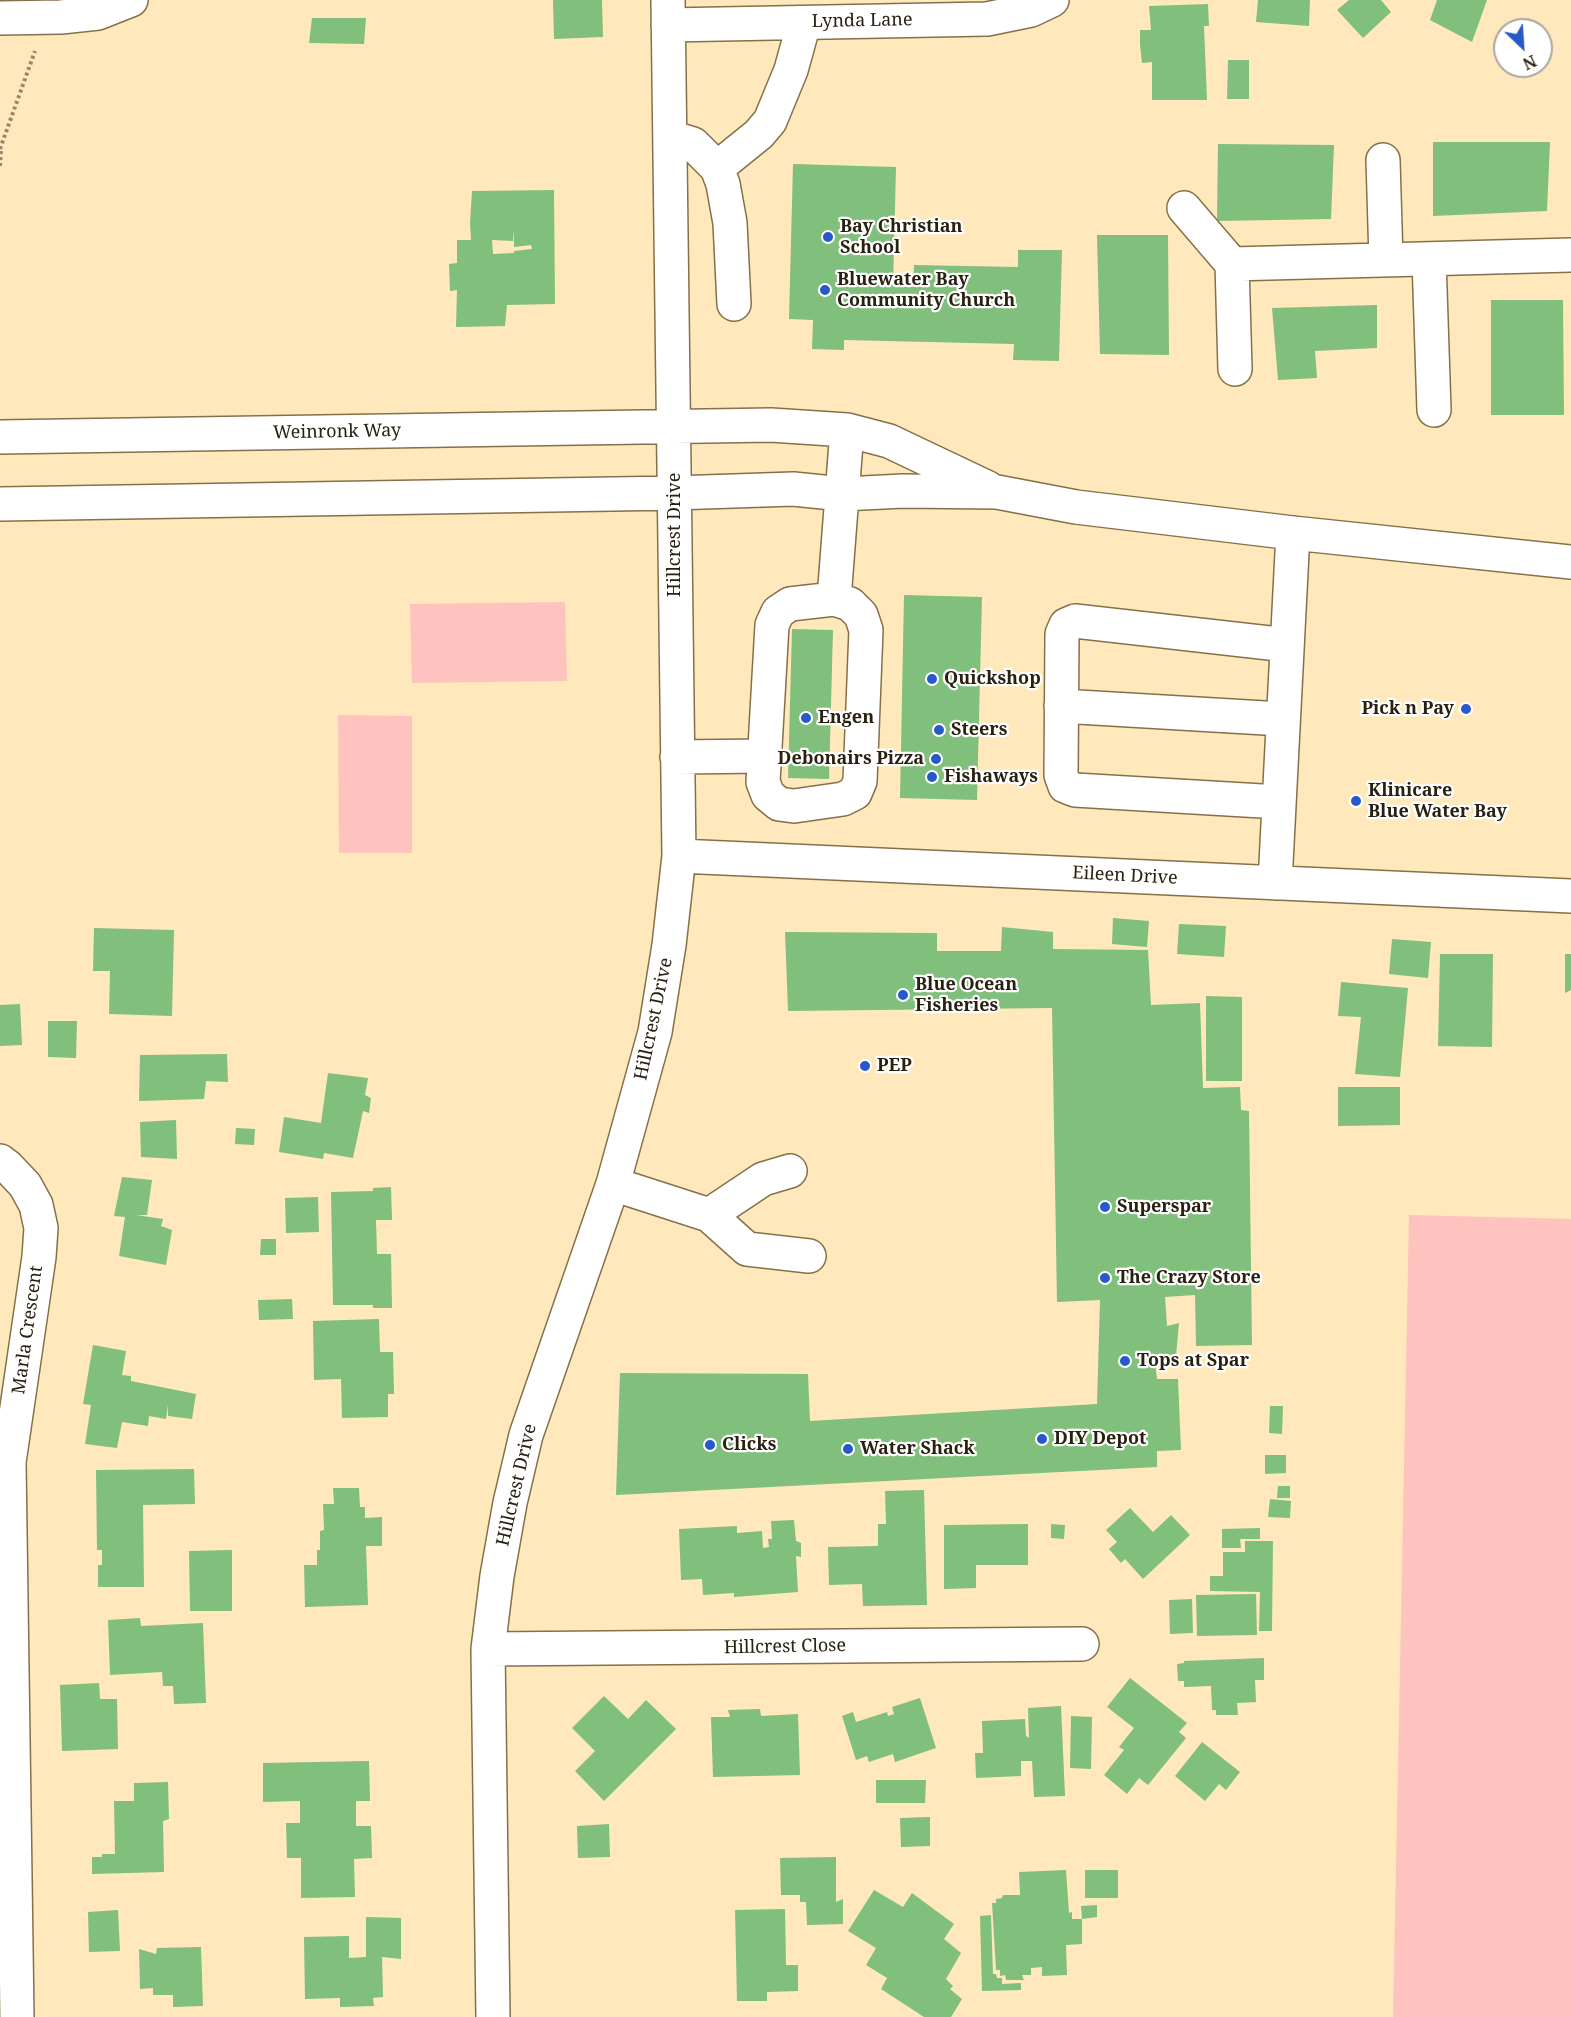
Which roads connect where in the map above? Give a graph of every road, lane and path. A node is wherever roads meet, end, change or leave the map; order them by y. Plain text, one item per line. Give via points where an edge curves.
1 (1052, 0) edge
2 (128, 2) edge
3 (668, 13) edge
4 (0, 18) edge
5 (804, 23) junction
6 (39, 40) dead end
7 (670, 137) junction
8 (1, 149) edge
9 (1383, 160) dead end
10 (0, 166) edge
11 (717, 168) junction
12 (1184, 208) dead end
13 (1571, 255) edge
14 (1429, 259) junction
15 (1386, 260) junction
16 (1232, 264) junction
17 (734, 304) dead end
18 (1235, 369) dead end
19 (1434, 410) dead end
20 (674, 428) junction
21 (847, 430) junction
22 (0, 437) edge
23 (997, 492) junction
24 (674, 493) junction
25 (843, 494) junction
26 (0, 504) edge
27 (1293, 533) junction
28 (1571, 562) edge
29 (834, 599) junction
30 (1287, 645) junction
31 (1061, 706) junction
32 (1282, 719) junction
33 (765, 756) junction
34 (677, 757) junction
35 (1279, 802) junction
36 (679, 856) junction
37 (1275, 883) junction
38 (1571, 896) edge
39 (0, 1161) edge
40 (790, 1171) dead end
41 (613, 1184) junction
42 (709, 1215) junction
43 (808, 1256) dead end
44 (1082, 1644) dead end
45 (488, 1650) junction
46 (17, 2017) edge
47 (493, 2017) edge

1 - 5 street, Lynda Lane via 1031,10 987,19
2 - 4 street via 98,13
3 - 5 street, Lynda Lane
3 - 7 street, Hillcrest Drive
5 - 11 street via 791,70 770,121
6 - 8 path
7 - 11 street via 693,144
7 - 20 street, Hillcrest Drive
8 - 10 path
9 - 15 street
11 - 17 street via 730,222
12 - 16 street
13 - 14 street
14 - 15 street
14 - 19 street
15 - 16 street
16 - 18 street
20 - 21 street, Weinronk Way via 771,425
20 - 22 street, Weinronk Way
20 - 24 street, Hillcrest Drive
21 - 23 street, Weinronk Way via 889,441
21 - 25 street
23 - 25 street
23 - 27 street via 1076,507
24 - 25 street via 793,489
24 - 26 street
24 - 34 street, Hillcrest Drive
25 - 29 street
27 - 28 street
27 - 30 street
29 - 33 street via 790,604 775,618
29 - 33 street via 850,604 861,615 866,630 858,787 843,800 779,804 768,795 763,782
30 - 31 street via 1075,621 1062,634
30 - 32 street
31 - 32 street
31 - 35 street via 1061,775 1065,786 1075,790
32 - 35 street
33 - 34 street
34 - 36 street, Hillcrest Drive
35 - 37 street
36 - 37 street, Eileen Drive
36 - 41 street, Hillcrest Drive via 655,1032
37 - 38 street, Eileen Drive
39 - 46 street, Marla Crescent via 25,1185 36,1205 41,1228 9,1462
40 - 42 street via 763,1179
41 - 42 street
41 - 45 street, Hillcrest Drive via 526,1435 497,1576
42 - 43 street via 747,1249
44 - 45 street, Hillcrest Close
45 - 47 street, Hillcrest Drive

